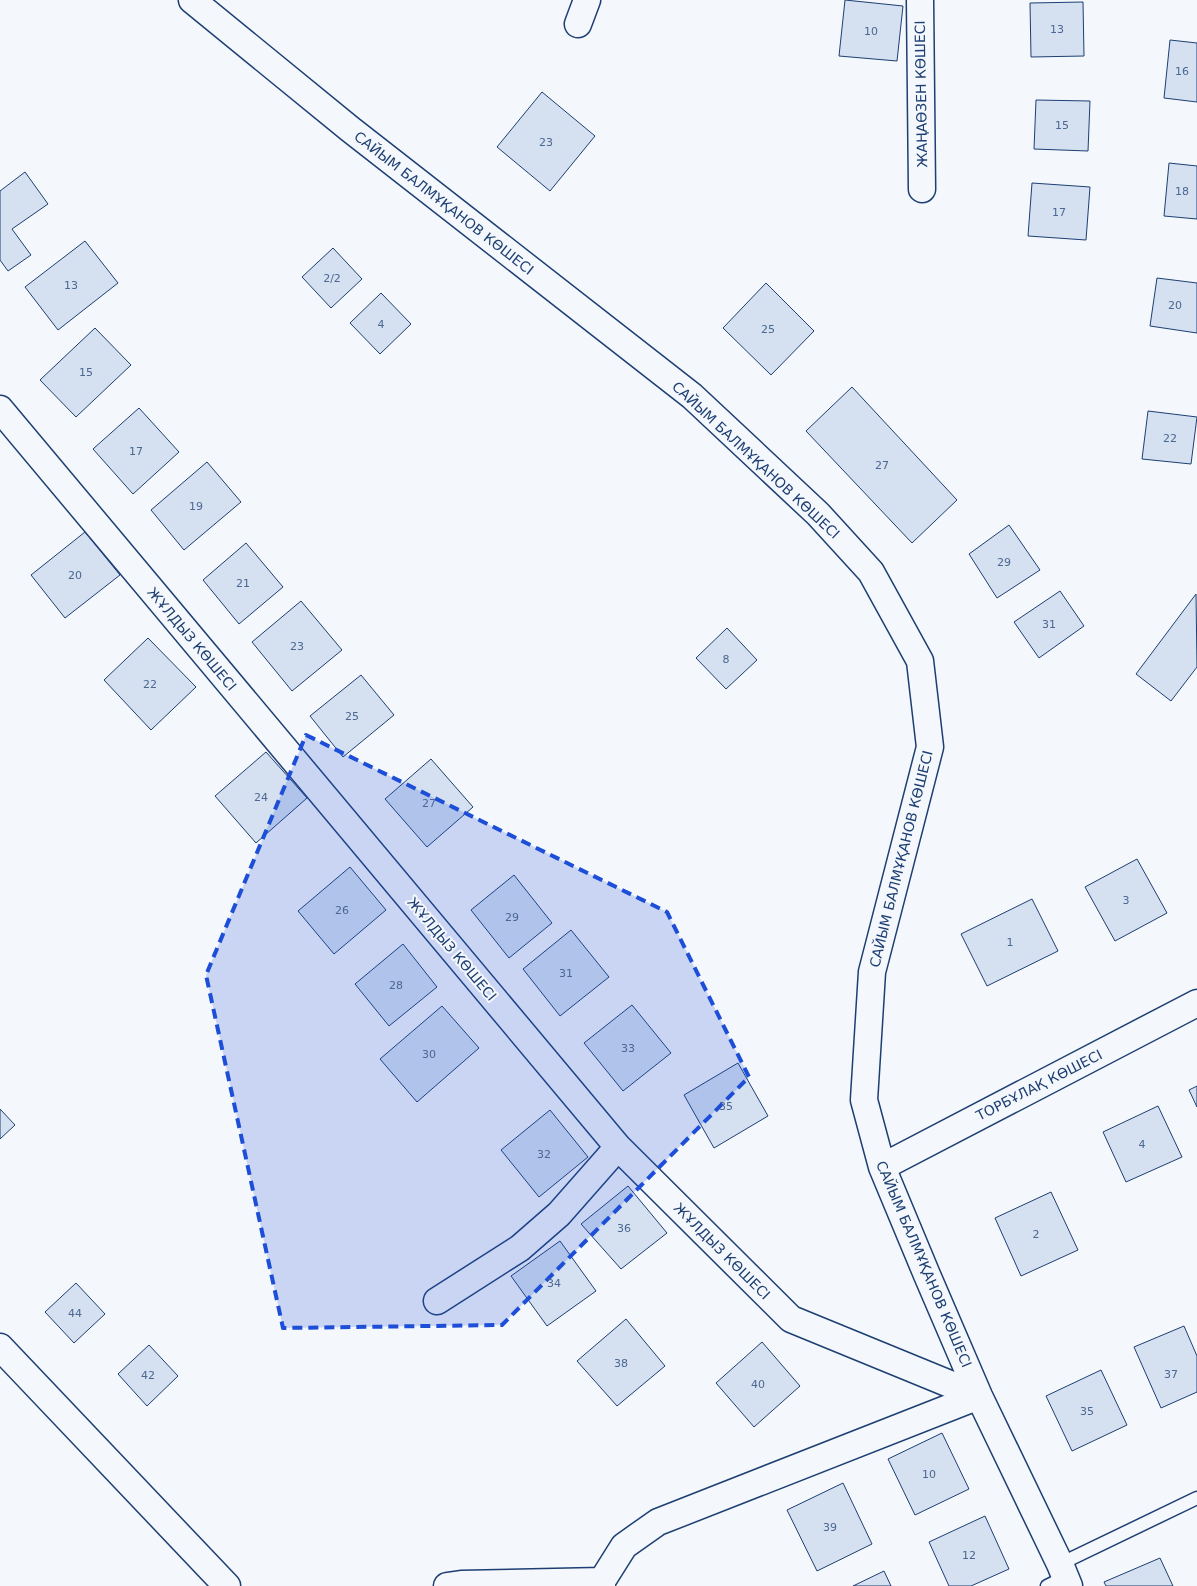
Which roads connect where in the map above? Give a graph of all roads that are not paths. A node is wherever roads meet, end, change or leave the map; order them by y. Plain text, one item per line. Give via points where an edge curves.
1 (192, 0) edge
2 (587, 0) edge
3 (920, 0) edge
4 (578, 24) dead end
5 (922, 189) dead end
6 (0, 409) edge
7 (1197, 1003) edge
8 (618, 1147) junction
9 (882, 1167) junction
10 (437, 1301) dead end
11 (0, 1347) edge
12 (979, 1396) junction
13 (1197, 1498) edge
14 (1060, 1578) edge
15 (602, 1584) edge
16 (228, 1586) edge
17 (447, 1586) edge

1 - 9 street, САЙЫМ БАЛМҰҚАНОВ КӨШЕСІ via 350,129 692,396 818,514 871,572 920,662 930,747 872,972 864,1100
2 - 4 street
3 - 5 street, ЖАҢАӨЗЕН КӨШЕСІ
6 - 8 street, ЖҰЛДЫЗ КӨШЕСІ
7 - 9 street, ТОРБҰЛАҚ КӨШЕСІ
8 - 10 street via 559,1214 520,1248
8 - 12 street, ЖҰЛДЫЗ КӨШЕСІ via 791,1318
9 - 12 street, САЙЫМ БАЛМҰҚАНОВ КӨШЕСІ
11 - 16 street
12 - 14 street, САЙЫМ БАЛМҰҚАНОВ КӨШЕСІ
12 - 15 street via 658,1522 624,1546
13 - 14 lane
15 - 17 street

